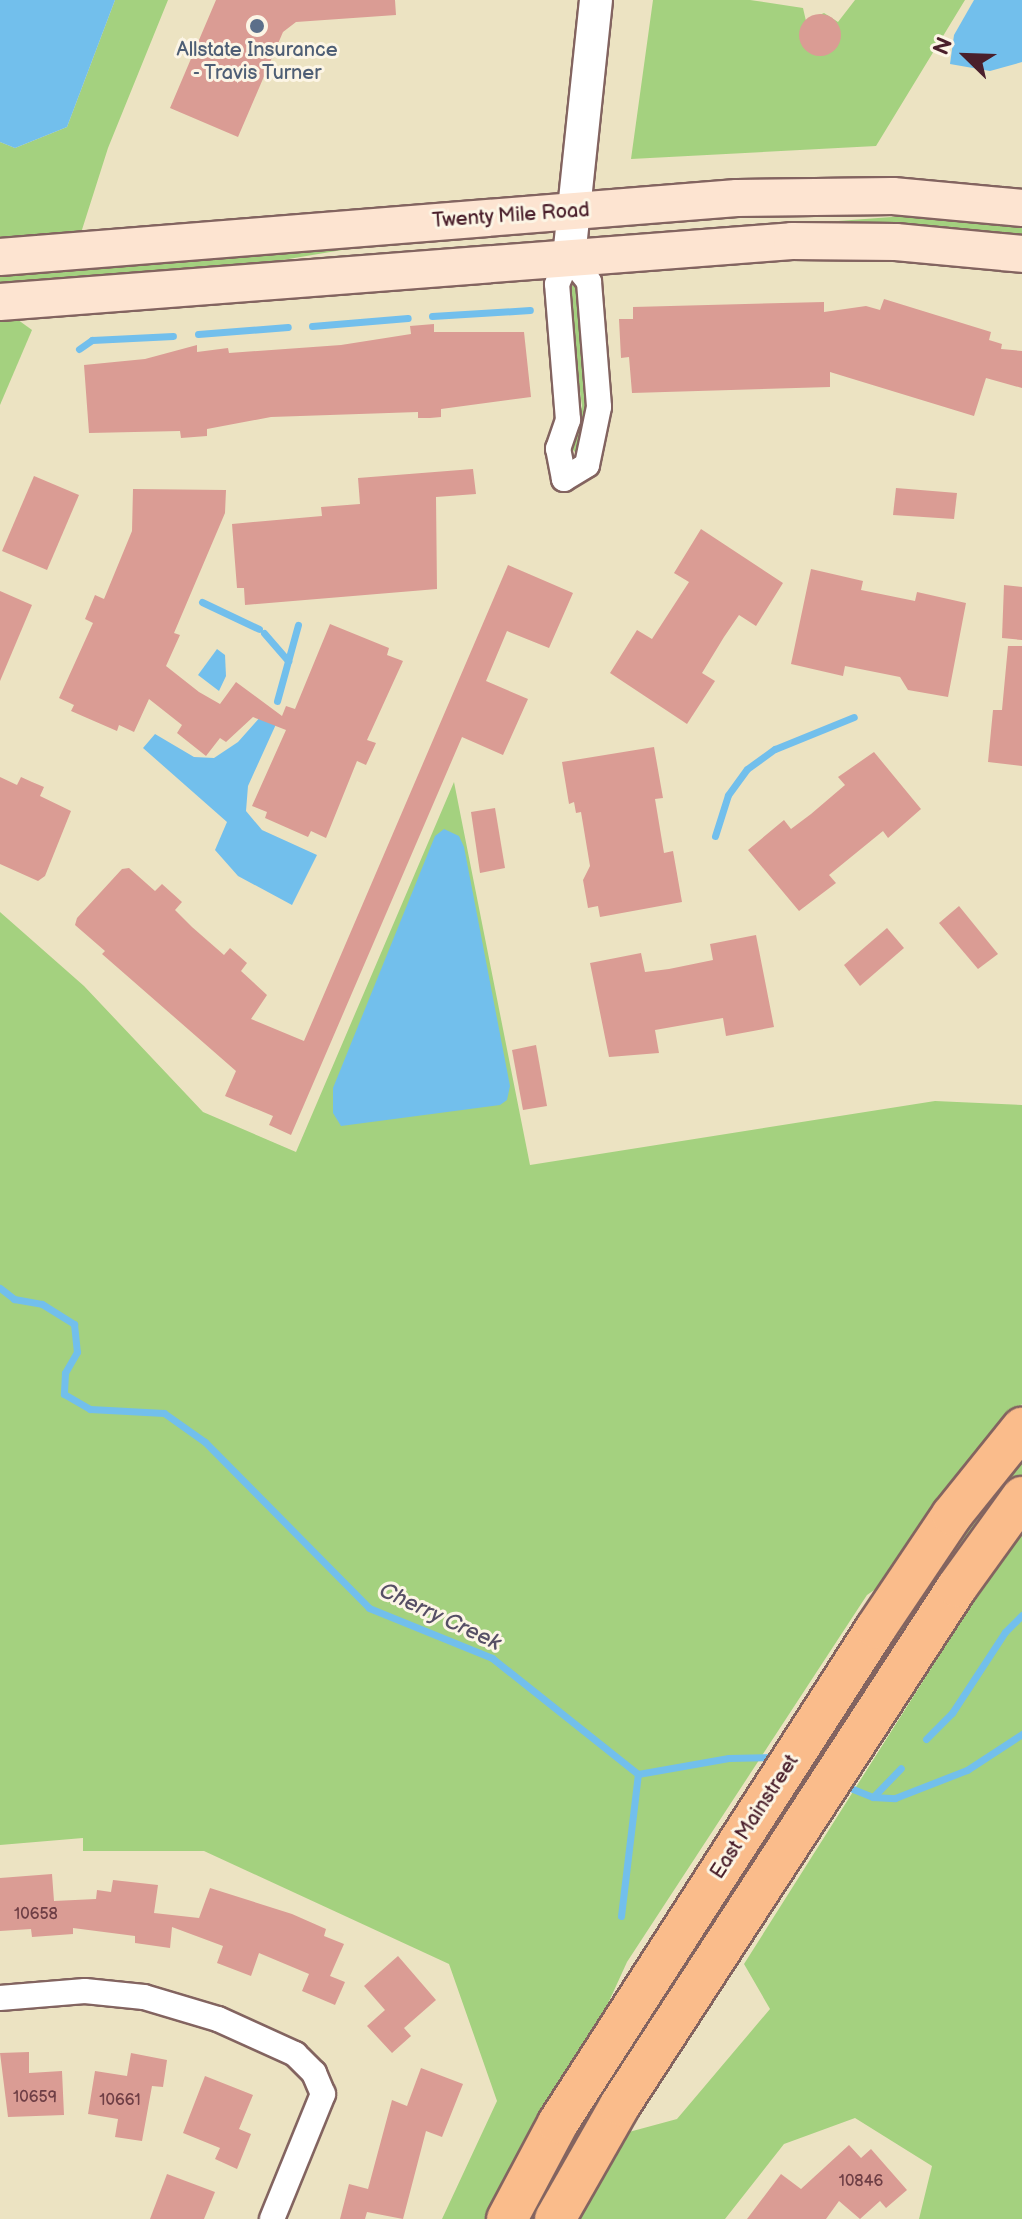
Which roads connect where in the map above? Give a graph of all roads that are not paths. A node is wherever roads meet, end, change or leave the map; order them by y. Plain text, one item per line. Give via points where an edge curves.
1 (596, 0) edge
2 (1022, 208) edge
3 (571, 211) junction
4 (1022, 254) edge
5 (0, 257) edge
6 (569, 257) junction
7 (0, 302) edge
8 (1022, 1428) edge
9 (1022, 1497) edge
10 (0, 1998) edge
11 (272, 2219) edge
12 (507, 2219) edge
13 (555, 2219) edge

1 - 3 street
2 - 3 main road, Twenty Mile Road via 828,195
3 - 5 main road, Twenty Mile Road
3 - 6 street
4 - 6 main road via 829,241
6 - 6 street via 557,284 568,401 558,449 564,479 587,465 599,407 589,282
6 - 7 main road
8 - 12 main road, East Mainstreet via 934,1540 558,2123
9 - 13 main road via 580,2169
10 - 11 street via 85,1991 182,2006 295,2054 319,2083 320,2108

